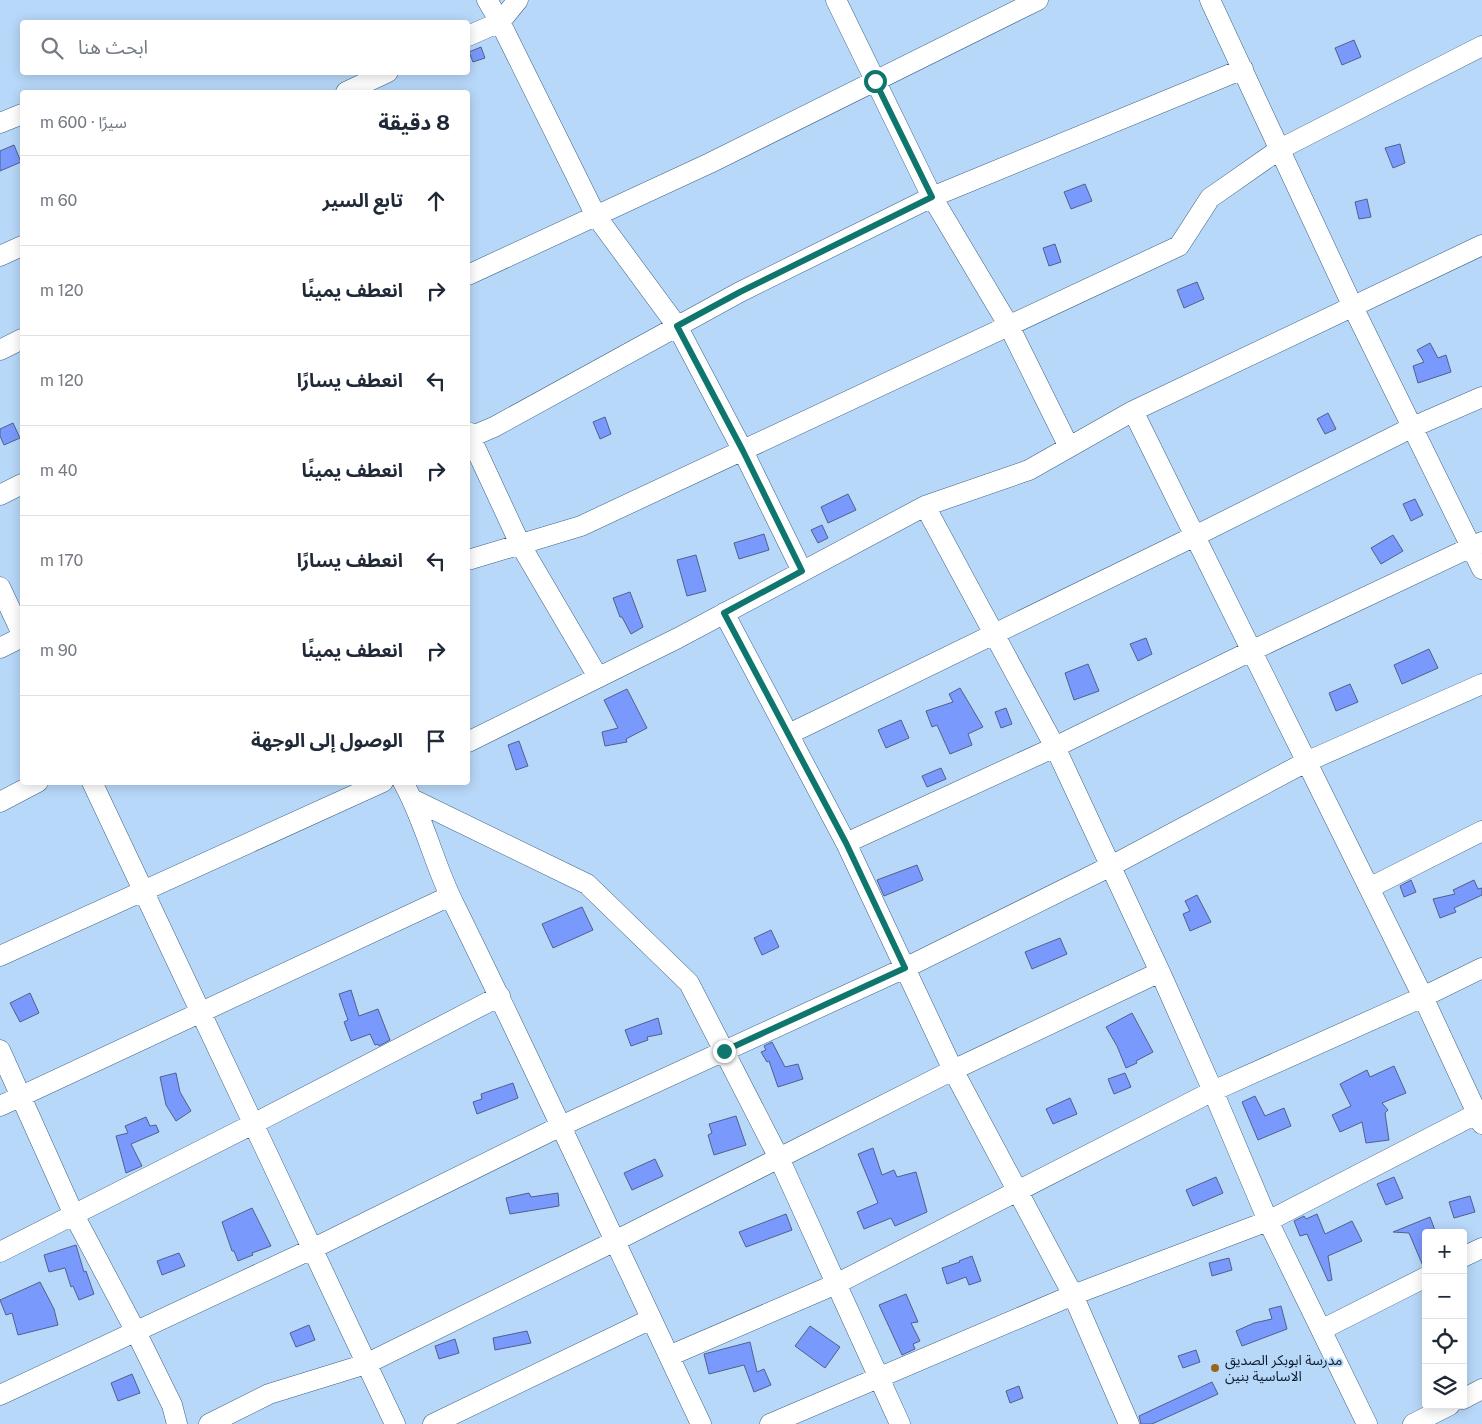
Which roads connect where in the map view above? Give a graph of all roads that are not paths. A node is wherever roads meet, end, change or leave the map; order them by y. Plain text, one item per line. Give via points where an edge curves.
1 (487, 0) edge
2 (518, 0) edge
3 (836, 0) edge
4 (1038, 0) edge
5 (1210, 0) edge
6 (500, 22) junction
7 (470, 35) edge
8 (1482, 46) edge
9 (1242, 69) junction
10 (382, 75) edge
11 (875, 81) junction
12 (350, 90) edge
13 (20, 115) edge
14 (0, 123) edge
15 (1280, 149) junction
16 (932, 197) junction
17 (596, 216) junction
18 (1482, 245) edge
19 (20, 247) edge
20 (0, 256) edge
21 (470, 274) edge
22 (1354, 307) junction
23 (677, 326) junction
24 (1009, 326) junction
25 (20, 340) edge
26 (0, 350) edge
27 (1482, 397) edge
28 (1133, 411) junction
29 (1413, 427) junction
30 (470, 435) edge
31 (470, 440) edge
32 (1069, 448) junction
33 (743, 451) junction
34 (20, 485) edge
35 (0, 495) edge
36 (925, 506) junction
37 (1196, 536) junction
38 (520, 544) junction
39 (1477, 544) edge
40 (470, 559) edge
41 (1482, 569) edge
42 (802, 571) junction
43 (0, 587) edge
44 (724, 613) junction
45 (20, 632) edge
46 (995, 634) junction
47 (20, 637) edge
48 (0, 648) edge
49 (1251, 651) junction
50 (598, 677) junction
51 (1482, 684) edge
52 (789, 734) junction
53 (470, 741) edge
54 (1055, 747) junction
55 (1306, 762) junction
56 (32, 785) edge
57 (93, 785) edge
58 (376, 785) edge
59 (407, 791) edge
60 (0, 802) edge
61 (1482, 830) edge
62 (846, 843) junction
63 (1111, 866) junction
64 (1369, 888) junction
65 (143, 891) junction
66 (450, 896) junction
67 (0, 956) edge
68 (905, 968) junction
69 (1482, 968) edge
70 (1160, 972) junction
71 (500, 996) junction
72 (1423, 997) junction
73 (200, 1012) junction
74 (0, 1050) edge
75 (724, 1051) junction
76 (953, 1070) junction
77 (1213, 1090) junction
78 (22, 1095) junction
79 (0, 1106) edge
80 (1480, 1116) edge
81 (253, 1124) junction
82 (561, 1126) junction
83 (779, 1158) junction
84 (1017, 1190) junction
85 (74, 1215) junction
86 (1268, 1221) junction
87 (615, 1241) junction
88 (1482, 1248) edge
89 (312, 1249) junction
90 (0, 1252) edge
91 (1467, 1256) edge
92 (1422, 1279) edge
93 (836, 1284) junction
94 (1073, 1295) junction
95 (651, 1318) junction
96 (1321, 1330) junction
97 (136, 1332) junction
98 (669, 1356) junction
99 (366, 1364) junction
100 (878, 1378) junction
101 (1482, 1389) edge
102 (0, 1395) edge
103 (1467, 1397) edge
104 (1442, 1409) edge
105 (177, 1424) edge
106 (209, 1424) edge
107 (395, 1424) edge
108 (433, 1424) edge
109 (701, 1424) edge
110 (770, 1424) edge
111 (900, 1424) edge
112 (1129, 1424) edge
113 (1367, 1424) edge
114 (1414, 1424) edge

1 - 6 street
2 - 6 street
3 - 11 street
4 - 11 street
5 - 9 street
6 - 7 street
6 - 17 street
8 - 15 street
9 - 15 street
9 - 16 street
10 - 12 street
11 - 16 street
11 - 17 street
13 - 14 street
15 - 22 street
15 - 24 street via 1210,198 1179,246
16 - 23 street
16 - 24 street
17 - 21 street
17 - 23 street
18 - 22 street
19 - 20 street
22 - 28 street
22 - 29 street
23 - 30 street via 494,427
23 - 33 street
24 - 32 street
24 - 33 street
25 - 26 street
27 - 29 street
28 - 32 street
28 - 37 street
29 - 37 street
29 - 39 street
31 - 38 street
32 - 36 street via 1029,470
33 - 38 street via 581,526
33 - 42 street
34 - 35 street
36 - 42 street
36 - 46 street
37 - 46 street
37 - 49 street
38 - 40 street
38 - 50 street
39 - 41 street
39 - 49 street
42 - 44 street
43 - 45 street
44 - 50 street
44 - 52 street
46 - 52 street
46 - 54 street
47 - 48 street
49 - 54 street
49 - 55 street
50 - 53 street
51 - 55 street
52 - 62 street
54 - 62 street
54 - 63 street
55 - 63 street
55 - 64 street
56 - 60 street
57 - 65 street
58 - 65 street
59 - 66 street
59 - 75 street via 586,884 689,983
61 - 64 street
62 - 68 street
63 - 68 street
63 - 70 street
64 - 72 street
65 - 67 street
65 - 73 street
66 - 71 street
66 - 73 street
68 - 75 street
68 - 76 street
69 - 72 street
70 - 76 street
70 - 77 street
71 - 81 street
71 - 82 street
72 - 77 street
72 - 80 street
73 - 78 street
73 - 81 street
74 - 78 street
75 - 82 street
75 - 83 street
76 - 83 street
76 - 84 street
77 - 84 street
77 - 86 street
78 - 79 street
78 - 85 street
80 - 86 street
81 - 85 street
81 - 89 street
82 - 87 street
82 - 89 street
83 - 87 street
83 - 93 street
84 - 93 street
84 - 94 street
85 - 90 street
85 - 97 street
86 - 94 street
86 - 96 street
87 - 95 street
87 - 99 street
88 - 91 street
89 - 97 street
89 - 99 street
92 - 96 street
93 - 98 street
93 - 100 street
94 - 100 street
94 - 112 street
95 - 98 street
95 - 108 street
96 - 113 street
97 - 102 street
97 - 105 street via 172,1405
98 - 109 street
99 - 106 street via 269,1394
99 - 107 street
100 - 110 street
100 - 111 street
101 - 103 street
104 - 114 street

